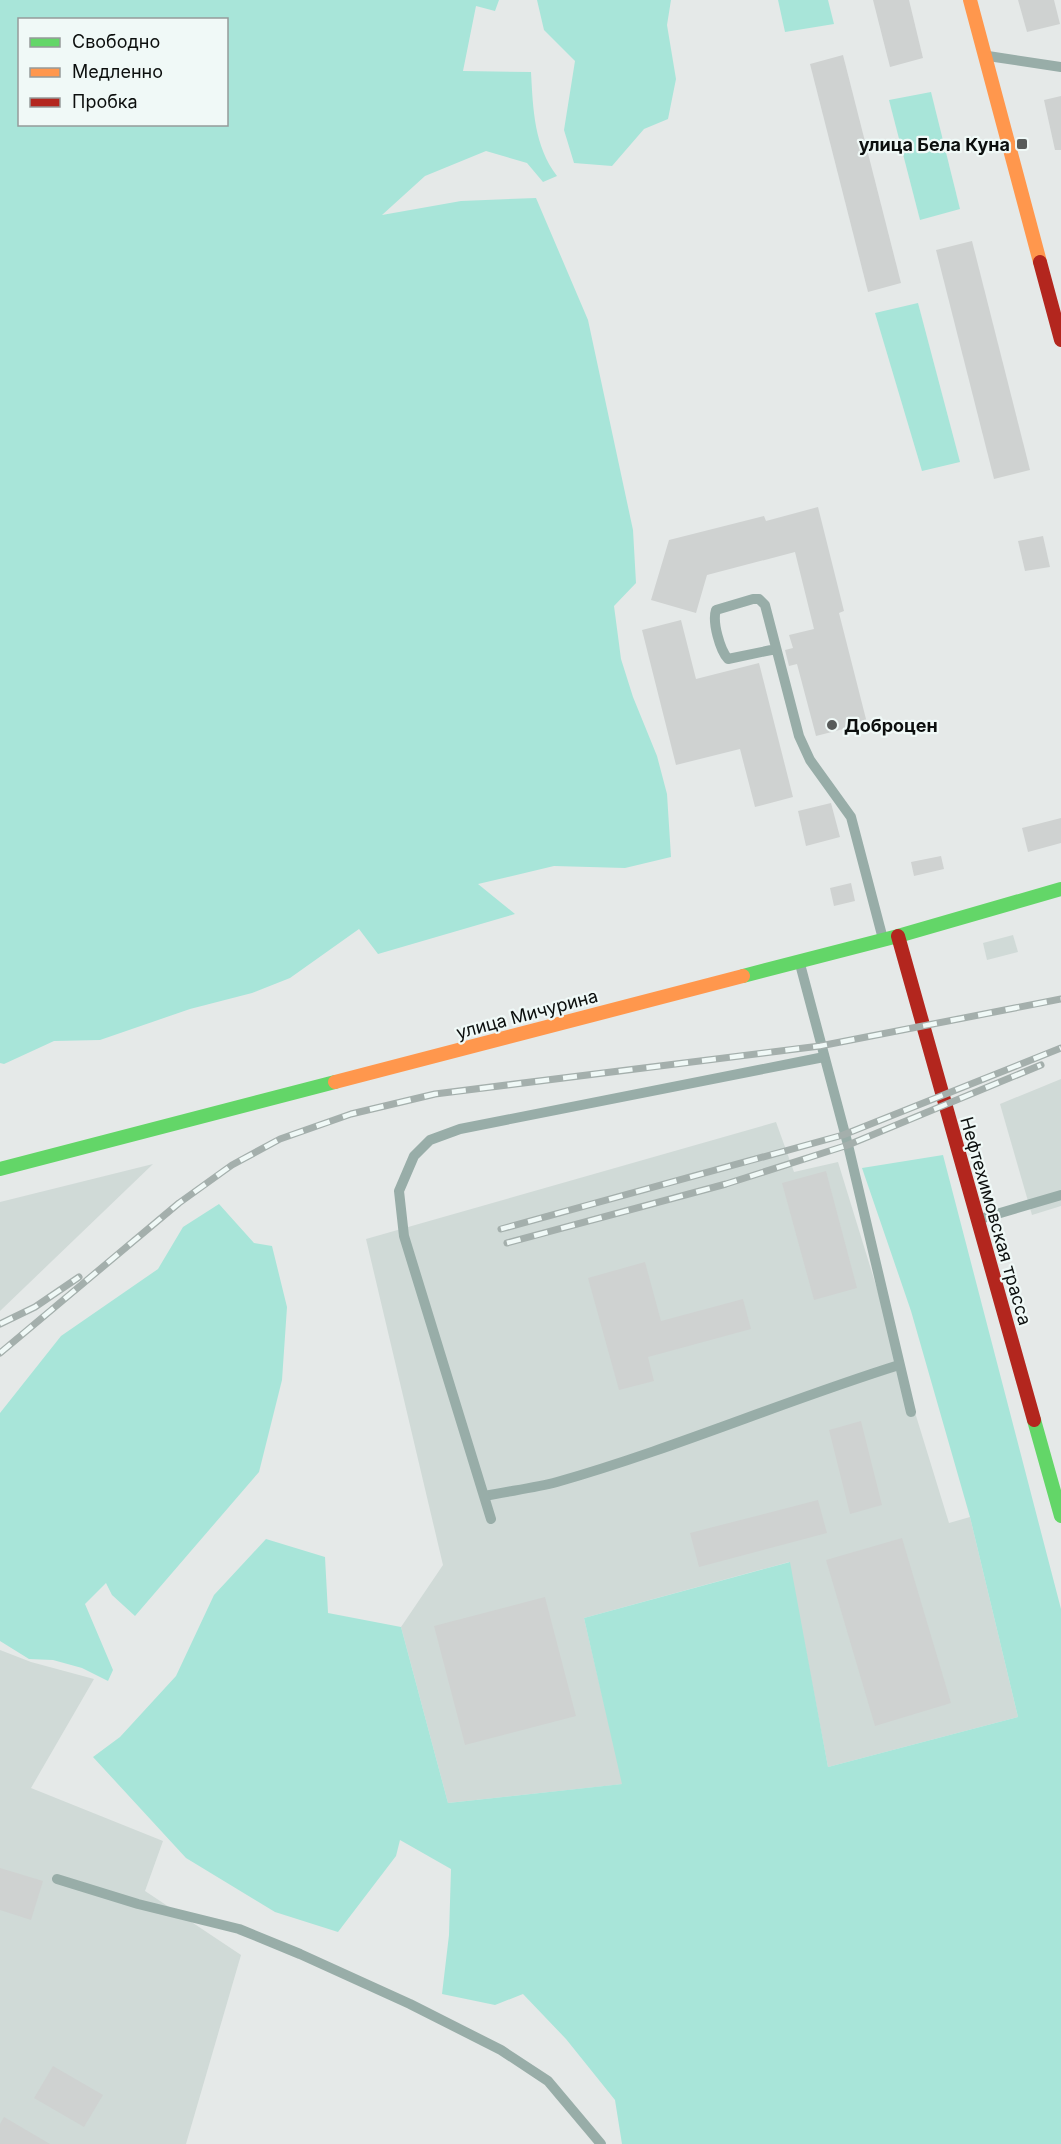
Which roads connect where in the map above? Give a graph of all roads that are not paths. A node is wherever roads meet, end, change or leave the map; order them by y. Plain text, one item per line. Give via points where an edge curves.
1 (970, 0) edge
2 (985, 55) junction
3 (1061, 67) edge
4 (1061, 340) edge
5 (776, 649) junction
6 (1061, 889) edge
7 (898, 936) junction
8 (884, 940) junction
9 (799, 962) junction
10 (824, 1056) junction
11 (0, 1169) edge
12 (1061, 1195) edge
13 (977, 1220) junction
14 (899, 1365) junction
15 (911, 1412) dead end
16 (485, 1496) junction
17 (1061, 1516) edge
18 (491, 1519) dead end
19 (57, 1879) dead end
20 (601, 2144) edge

1 - 2 main road
2 - 3 lane
2 - 4 main road
5 - 5 lane via 765,605 759,599 716,610 728,659
5 - 8 lane via 803,747 855,827
6 - 7 main road, улица Мичурина
7 - 8 main road, улица Мичурина
7 - 13 main road, Нефтехимовская трасса
8 - 9 main road, улица Мичурина
9 - 10 lane
9 - 11 main road, улица Мичурина
10 - 14 lane
10 - 16 lane via 460,1129 430,1140 414,1156 399,1191 404,1236
12 - 13 lane
13 - 17 main road, Нефтехимовская трасса
14 - 15 lane
14 - 16 lane via 827,1387 695,1438 555,1482
16 - 18 lane
19 - 20 lane via 239,1929 411,2004 501,2050 549,2082

